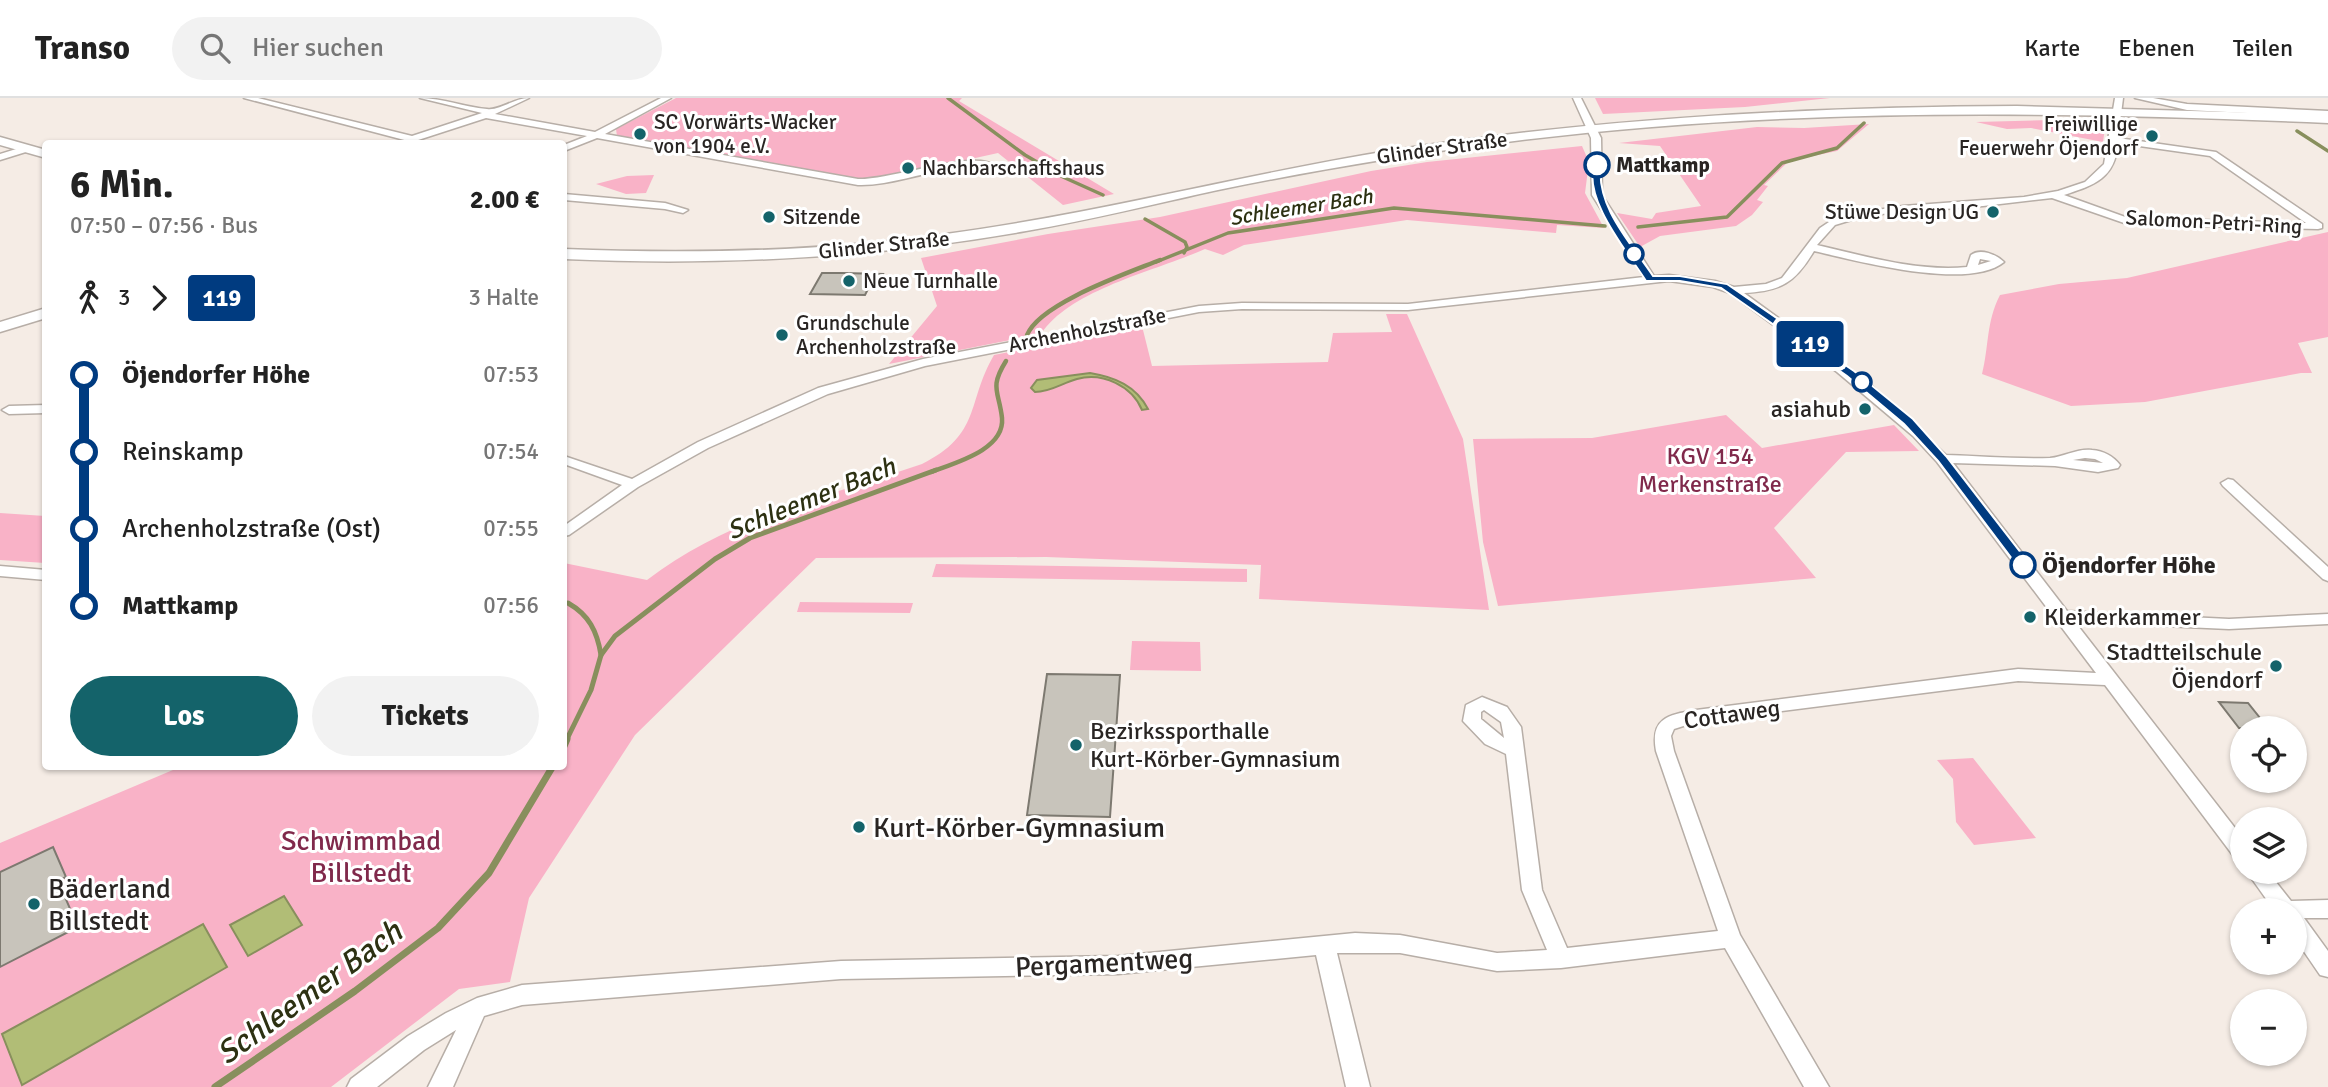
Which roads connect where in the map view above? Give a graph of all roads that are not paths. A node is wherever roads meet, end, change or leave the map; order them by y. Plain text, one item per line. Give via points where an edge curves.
1 (251, 98) edge
2 (424, 98) edge
3 (525, 98) edge
4 (667, 98) edge
5 (1577, 98) edge
6 (2140, 98) edge
7 (2118, 104) edge
8 (486, 114) junction
9 (2328, 116) edge
10 (1592, 128) junction
11 (594, 136) junction
12 (2114, 140) junction
13 (0, 141) edge
14 (567, 147) edge
15 (26, 149) junction
16 (42, 153) edge
17 (0, 157) edge
18 (947, 168) dead end
19 (2054, 195) junction
20 (567, 197) edge
21 (683, 210) dead end
22 (1810, 247) junction
23 (567, 254) edge
24 (1972, 268) dead end
25 (1650, 279) junction
26 (1733, 290) junction
27 (42, 314) edge
28 (0, 327) edge
29 (9, 410) dead end
30 (42, 410) edge
31 (1942, 459) junction
32 (567, 461) edge
33 (2055, 462) dead end
34 (2228, 483) dead end
35 (633, 484) junction
36 (567, 530) edge
37 (0, 571) edge
38 (42, 575) edge
39 (2328, 576) edge
40 (2063, 616) junction
41 (2328, 619) edge
42 (2109, 679) junction
43 (1515, 750) dead end
44 (2230, 836) edge
45 (2266, 884) edge
46 (2277, 898) edge
47 (2328, 909) edge
48 (2307, 910) edge
49 (1731, 937) junction
50 (2307, 938) edge
51 (1325, 947) junction
52 (1561, 959) junction
53 (2328, 968) edge
54 (477, 1008) junction
55 (359, 1087) edge
56 (440, 1087) edge
57 (1358, 1087) edge
58 (1817, 1087) edge

1 - 8 street via 412,139
2 - 8 street
3 - 8 street
4 - 11 street
5 - 10 street
6 - 9 street via 2187,107
7 - 9 main road, Glinder Straße via 2153,113
7 - 10 main road, Glinder Straße
7 - 12 street
8 - 11 street
10 - 23 main road, Glinder Straße via 1331,165 1014,229 927,242 769,255
10 - 25 street via 1597,195
11 - 14 street
11 - 18 street via 865,183
12 - 19 street via 2106,170 2095,181
12 - 19 street, Salomon-Petri-Ring via 2213,154 2318,226 2127,221
13 - 15 main road
15 - 16 main road
15 - 17 street
19 - 22 street via 1870,211 1829,224
20 - 21 street
22 - 24 street via 1912,268
22 - 26 street via 1788,279
25 - 26 street, Archenholzstraße
25 - 35 street, Archenholzstraße via 1409,307 1199,309 1005,345 823,391 743,426
26 - 31 street via 1879,396
27 - 28 street
29 - 30 street
31 - 33 street
31 - 40 street
32 - 35 street
34 - 39 street
35 - 36 street, Archenholzstraße
37 - 38 street
40 - 41 street via 2245,624
40 - 42 street
42 - 44 street
42 - 49 street, Cottaweg via 2018,676 1696,716 1667,725 1662,737 1665,751
43 - 52 street via 1532,890
45 - 46 street
47 - 48 street
49 - 52 street, Pergamentweg
49 - 58 street, Cottaweg
50 - 53 street
51 - 52 street, Pergamentweg via 1354,942 1400,944 1497,962
51 - 54 street, Pergamentweg via 1118,965 841,970 709,979 522,995
51 - 57 street
54 - 55 street, Pergamentweg via 430,1032
54 - 56 street

